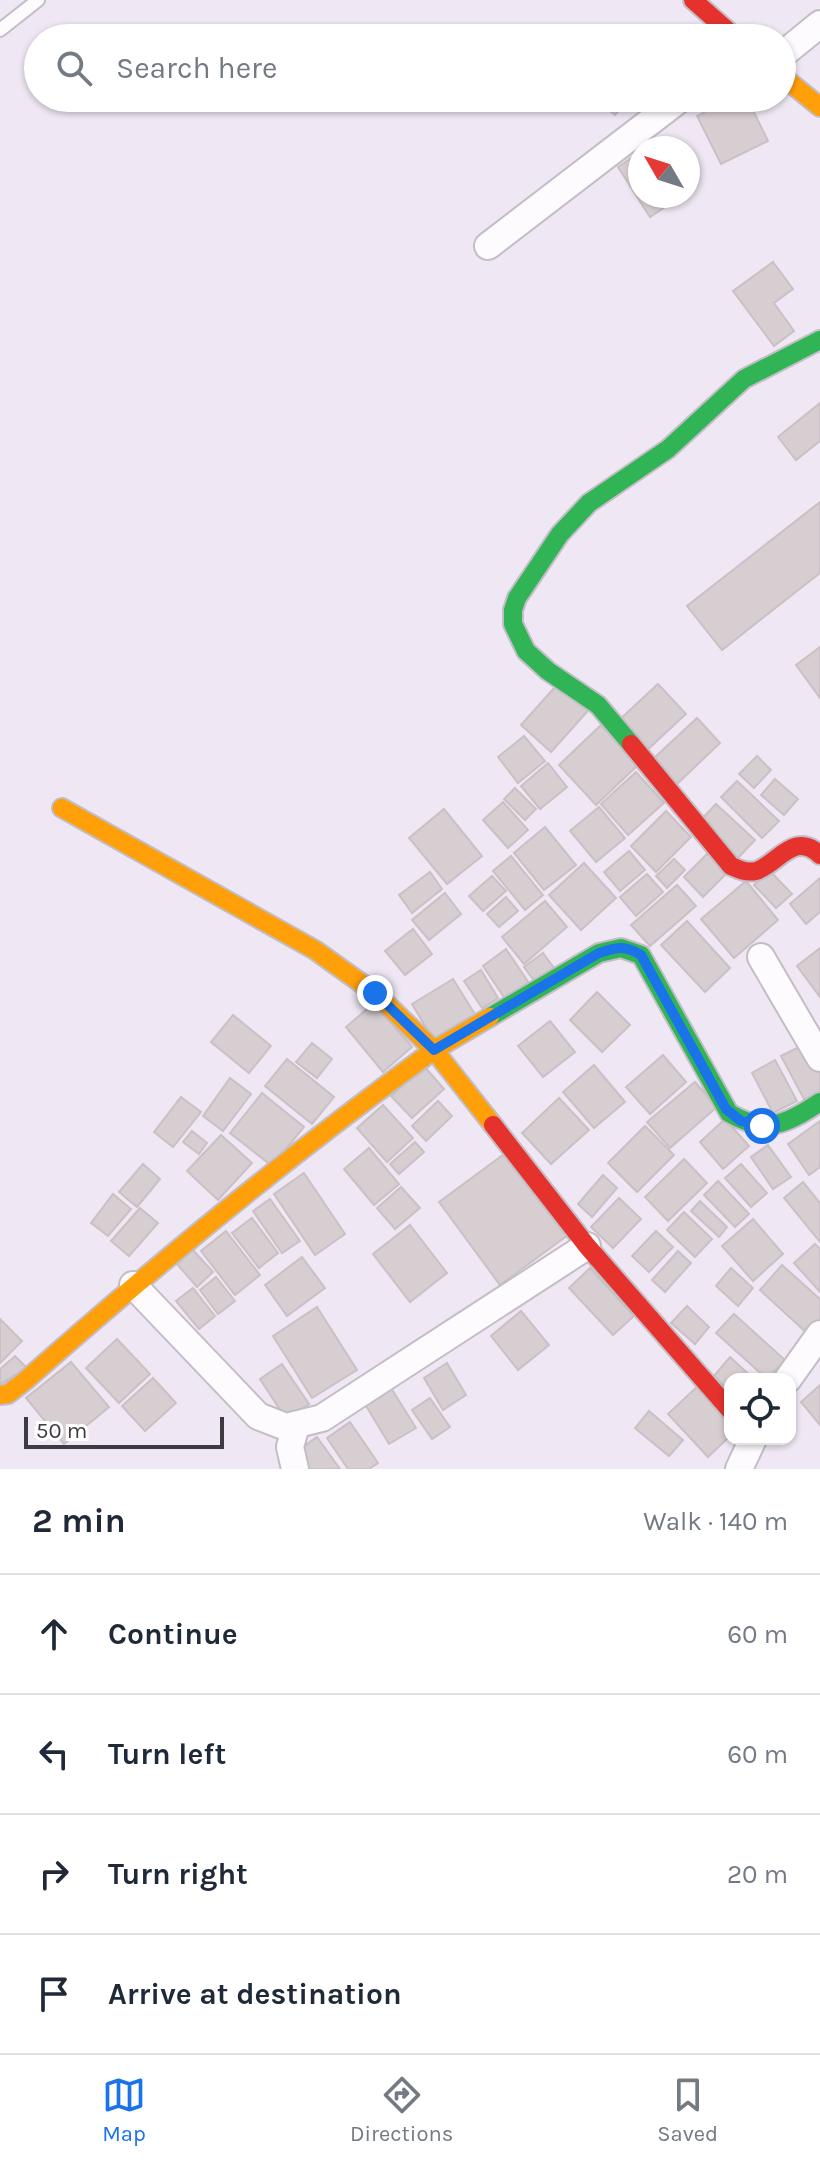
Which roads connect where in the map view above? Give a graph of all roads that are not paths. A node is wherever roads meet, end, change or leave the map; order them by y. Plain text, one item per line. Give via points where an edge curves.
1 (38, 0) edge
2 (693, 0) edge
3 (720, 24) edge
4 (820, 24) edge
5 (0, 30) edge
6 (796, 44) edge
7 (796, 87) edge
8 (820, 107) edge
9 (663, 112) edge
10 (488, 246) dead end
11 (820, 340) edge
12 (62, 808) dead end
13 (820, 855) edge
14 (761, 957) dead end
15 (434, 1050) junction
16 (820, 1058) edge
17 (820, 1102) edge
18 (587, 1246) junction
19 (133, 1285) junction
20 (820, 1334) edge
21 (792, 1373) edge
22 (0, 1395) edge
23 (724, 1403) edge
24 (296, 1425) junction
25 (750, 1445) edge
26 (295, 1469) edge
27 (739, 1469) edge

1 - 5 lane
2 - 3 street
4 - 6 street
7 - 8 street
9 - 10 street
11 - 13 street via 746,378 667,450 579,512 515,599 512,620 536,661 598,705 731,866 752,872 766,868 796,846
12 - 15 street via 315,950 375,993
14 - 16 street
15 - 17 street via 599,953 628,947 641,955 729,1113 748,1123 775,1126
15 - 18 street
15 - 19 street
18 - 23 street
18 - 24 street via 322,1418
19 - 22 street via 26,1380
19 - 24 street via 258,1416 275,1425
20 - 21 street
24 - 26 street via 290,1447
25 - 27 street

